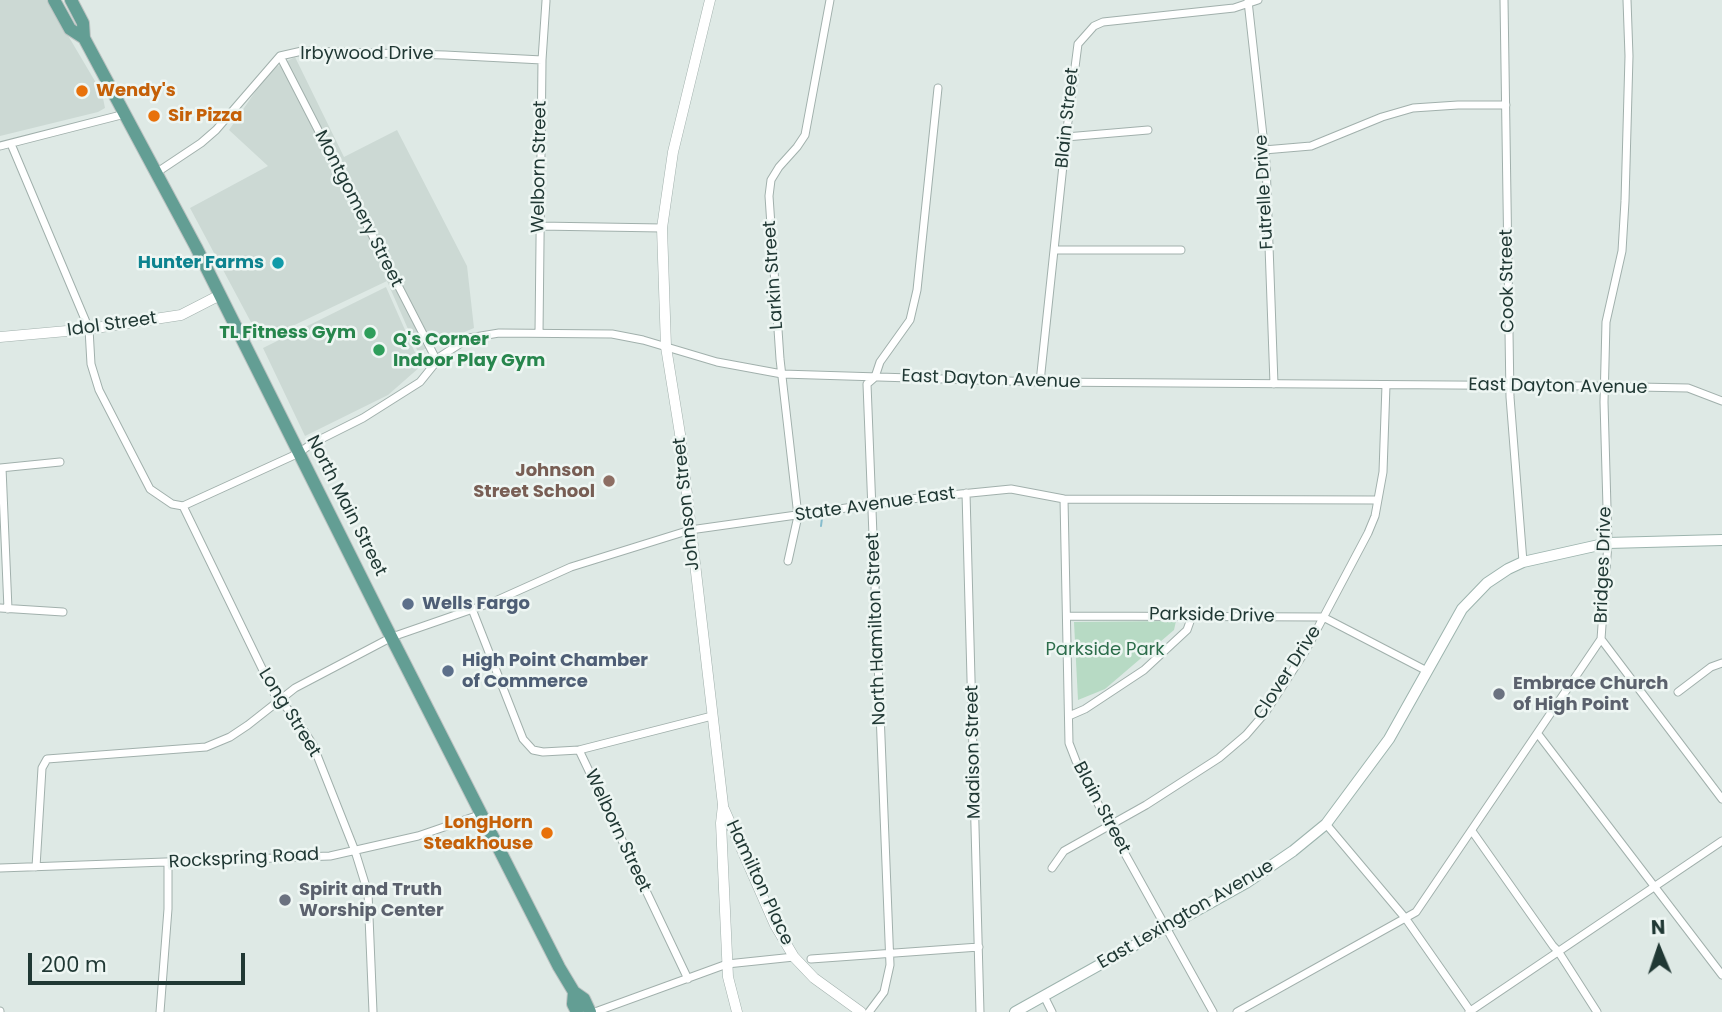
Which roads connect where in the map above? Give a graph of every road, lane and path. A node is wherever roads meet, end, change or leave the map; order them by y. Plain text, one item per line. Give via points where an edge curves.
1 (54, 0) edge
2 (71, 0) edge
3 (710, 0) edge
4 (830, 0) edge
5 (1258, 0) edge
6 (1504, 0) edge
7 (1627, 0) edge
8 (546, 1) edge
9 (1248, 2) edge
10 (84, 38) junction
11 (279, 56) junction
12 (542, 60) junction
13 (938, 88) dead end
14 (1506, 105) junction
15 (125, 114) junction
16 (1148, 130) dead end
17 (1066, 136) junction
18 (11, 144) junction
19 (0, 146) edge
20 (1264, 150) junction
21 (156, 173) junction
22 (539, 226) junction
23 (662, 228) junction
24 (1054, 250) junction
25 (1181, 250) dead end
26 (220, 295) junction
27 (89, 329) junction
28 (539, 333) junction
29 (0, 337) edge
30 (666, 347) junction
31 (437, 361) junction
32 (782, 374) junction
33 (875, 377) junction
34 (1040, 382) junction
35 (1274, 384) junction
36 (1386, 384) junction
37 (1511, 386) junction
38 (1605, 387) junction
39 (1722, 401) edge
40 (299, 453) junction
41 (60, 462) dead end
42 (1, 468) edge
43 (966, 493) junction
44 (1064, 499) junction
45 (1377, 500) junction
46 (872, 505) junction
47 (183, 506) junction
48 (798, 516) junction
49 (690, 530) junction
50 (1722, 540) edge
51 (1608, 543) junction
52 (788, 561) dead end
53 (1523, 562) junction
54 (4, 609) edge
55 (472, 609) junction
56 (63, 612) dead end
57 (1068, 616) junction
58 (1192, 616) junction
59 (1323, 617) junction
60 (391, 637) junction
61 (1601, 639) junction
62 (1722, 663) edge
63 (1427, 671) junction
64 (1678, 692) dead end
65 (281, 699) junction
66 (712, 716) junction
67 (1069, 716) junction
68 (1538, 733) junction
69 (579, 750) junction
70 (1722, 799) edge
71 (723, 805) junction
72 (482, 814) junction
73 (1326, 824) junction
74 (1109, 825) junction
75 (1472, 831) junction
76 (1722, 841) edge
77 (355, 851) junction
78 (723, 852) junction
79 (168, 863) junction
80 (748, 866) junction
81 (0, 867) edge
82 (36, 867) junction
83 (1052, 868) dead end
84 (1654, 885) junction
85 (1406, 919) junction
86 (1167, 928) junction
87 (979, 947) junction
88 (1558, 951) junction
89 (890, 953) junction
90 (794, 957) junction
91 (811, 959) dead end
92 (727, 964) junction
93 (1722, 975) edge
94 (688, 979) junction
95 (574, 992) junction
96 (1044, 996) junction
97 (160, 1012) edge
98 (373, 1012) edge
99 (577, 1012) edge
100 (592, 1012) edge
101 (737, 1012) edge
102 (862, 1012) edge
103 (869, 1012) edge
104 (980, 1012) edge
105 (1015, 1012) edge
106 (1052, 1012) edge
107 (1213, 1012) edge
108 (1237, 1012) edge
109 (1470, 1012) edge
110 (1597, 1012) edge

1 - 10 main road, North Main Street via 70,29
2 - 10 main road, North Main Street via 83,23
3 - 23 street, Johnson Street via 673,152
4 - 32 street, Larkin Street via 805,135 771,180
5 - 9 street, Blain Street
6 - 14 street, Cook Street
7 - 38 street, Bridges Drive via 1625,201 1622,251 1606,322
8 - 12 street, Welborn Street
9 - 17 street, Blain Street via 1094,26 1075,54
9 - 20 street, Futrelle Drive
10 - 15 main road, North Main Street
11 - 12 street, Irbywood Drive via 302,51
11 - 21 street, Irbywood Drive via 216,130
11 - 31 street, Montgomery Street
12 - 22 street, Welborn Street
13 - 33 street, North Hamilton Street via 916,290 909,320
14 - 20 street via 1413,108 1311,146
14 - 37 street, Cook Street
15 - 18 street
15 - 21 main road, North Main Street
16 - 17 street
17 - 24 street, Blain Street
18 - 19 street
18 - 27 street
20 - 35 street, Futrelle Drive
21 - 26 main road, North Main Street
22 - 23 street
22 - 28 street, Welborn Street
23 - 30 street, Johnson Street
24 - 25 street
24 - 34 street, Blain Street
26 - 27 street, Idol Street via 181,315
26 - 40 main road, North Main Street
27 - 29 street, Idol Street
27 - 47 street via 91,364 99,390 140,468 154,492
28 - 30 street, East Dayton Avenue via 612,334
28 - 31 street, East Dayton Avenue via 469,338
30 - 32 street, East Dayton Avenue
30 - 49 street, Johnson Street
31 - 40 street, East Dayton Avenue via 420,382
32 - 33 street, East Dayton Avenue
32 - 48 street, Larkin Street
33 - 34 street, East Dayton Avenue
33 - 46 street, North Hamilton Street via 867,384
34 - 35 street, East Dayton Avenue
35 - 36 street, East Dayton Avenue
36 - 37 street, East Dayton Avenue
36 - 45 street, Clover Drive via 1383,471
37 - 38 street, East Dayton Avenue
37 - 53 street, Cook Street
38 - 39 street, East Dayton Avenue via 1688,388
38 - 51 street, Bridges Drive
40 - 47 street, East Dayton Avenue
40 - 60 main road, North Main Street
41 - 42 street
42 - 54 street
43 - 44 street, State Avenue East via 1012,489
43 - 46 street, State Avenue East
43 - 87 street, Madison Street
44 - 45 street, State Avenue East
44 - 57 street, Blain Street
45 - 59 street, Clover Drive via 1368,533
46 - 48 street, State Avenue East
46 - 89 street, North Hamilton Street
47 - 65 street, Long Street via 274,693
48 - 49 street, State Avenue East
48 - 52 street, Larkin Street
49 - 55 street, State Avenue East via 571,568
49 - 66 street, Johnson Street
50 - 51 main road, East Lexington Avenue
51 - 53 main road, East Lexington Avenue
51 - 61 street, Bridges Drive
53 - 63 main road, East Lexington Avenue via 1487,583 1462,609
54 - 56 street
55 - 60 street, State Avenue East
55 - 69 street, Welborn Street via 523,739 541,752
57 - 58 street, Parkside Drive
57 - 67 street, Blain Street
58 - 59 street, Parkside Drive
58 - 67 street via 1187,630 1144,670
59 - 63 street, Parkside Drive
59 - 74 street, Clover Drive via 1285,683 1246,735 1219,758
60 - 65 street, State Avenue East
60 - 72 main road, North Main Street
61 - 68 street, Bridges Drive
61 - 70 street
62 - 64 street
63 - 73 main road, East Lexington Avenue via 1389,739
65 - 77 street, Long Street via 313,745
65 - 82 street, State Avenue East via 230,737 206,747 47,759 42,768
66 - 69 street
66 - 71 street, Johnson Street
67 - 74 street, Blain Street via 1069,743
68 - 75 street, Bridges Drive
68 - 84 street
69 - 94 street, Welborn Street
71 - 78 street, Johnson Street
71 - 80 street, Hamilton Place
72 - 77 street, Rockspring Road
72 - 95 main road, North Main Street
73 - 85 street
73 - 86 main road, East Lexington Avenue via 1265,871
74 - 83 street, Clover Drive via 1064,850
74 - 86 street, Blain Street
75 - 85 street, Bridges Drive via 1416,912
75 - 88 street
76 - 84 street
77 - 79 street, Rockspring Road via 305,858
77 - 98 street, Long Street via 369,893
78 - 80 street via 735,852
78 - 92 street, Johnson Street
79 - 82 street, Rockspring Road
79 - 97 street
80 - 90 street, Hamilton Place
81 - 82 street, Rockspring Road
84 - 88 street
84 - 93 street
85 - 108 street, Bridges Drive
85 - 109 street
86 - 96 main road, East Lexington Avenue
86 - 107 street, Blain Street
87 - 89 street
87 - 104 street, Madison Street
88 - 109 street
88 - 110 street
89 - 91 street
89 - 103 street, North Hamilton Street via 888,981
90 - 92 street
90 - 102 street, Hamilton Place via 814,978
92 - 94 street
92 - 101 street, Johnson Street
94 - 100 street
95 - 99 main road, North Main Street
95 - 100 main road, North Main Street
96 - 105 main road, East Lexington Avenue
96 - 106 street

